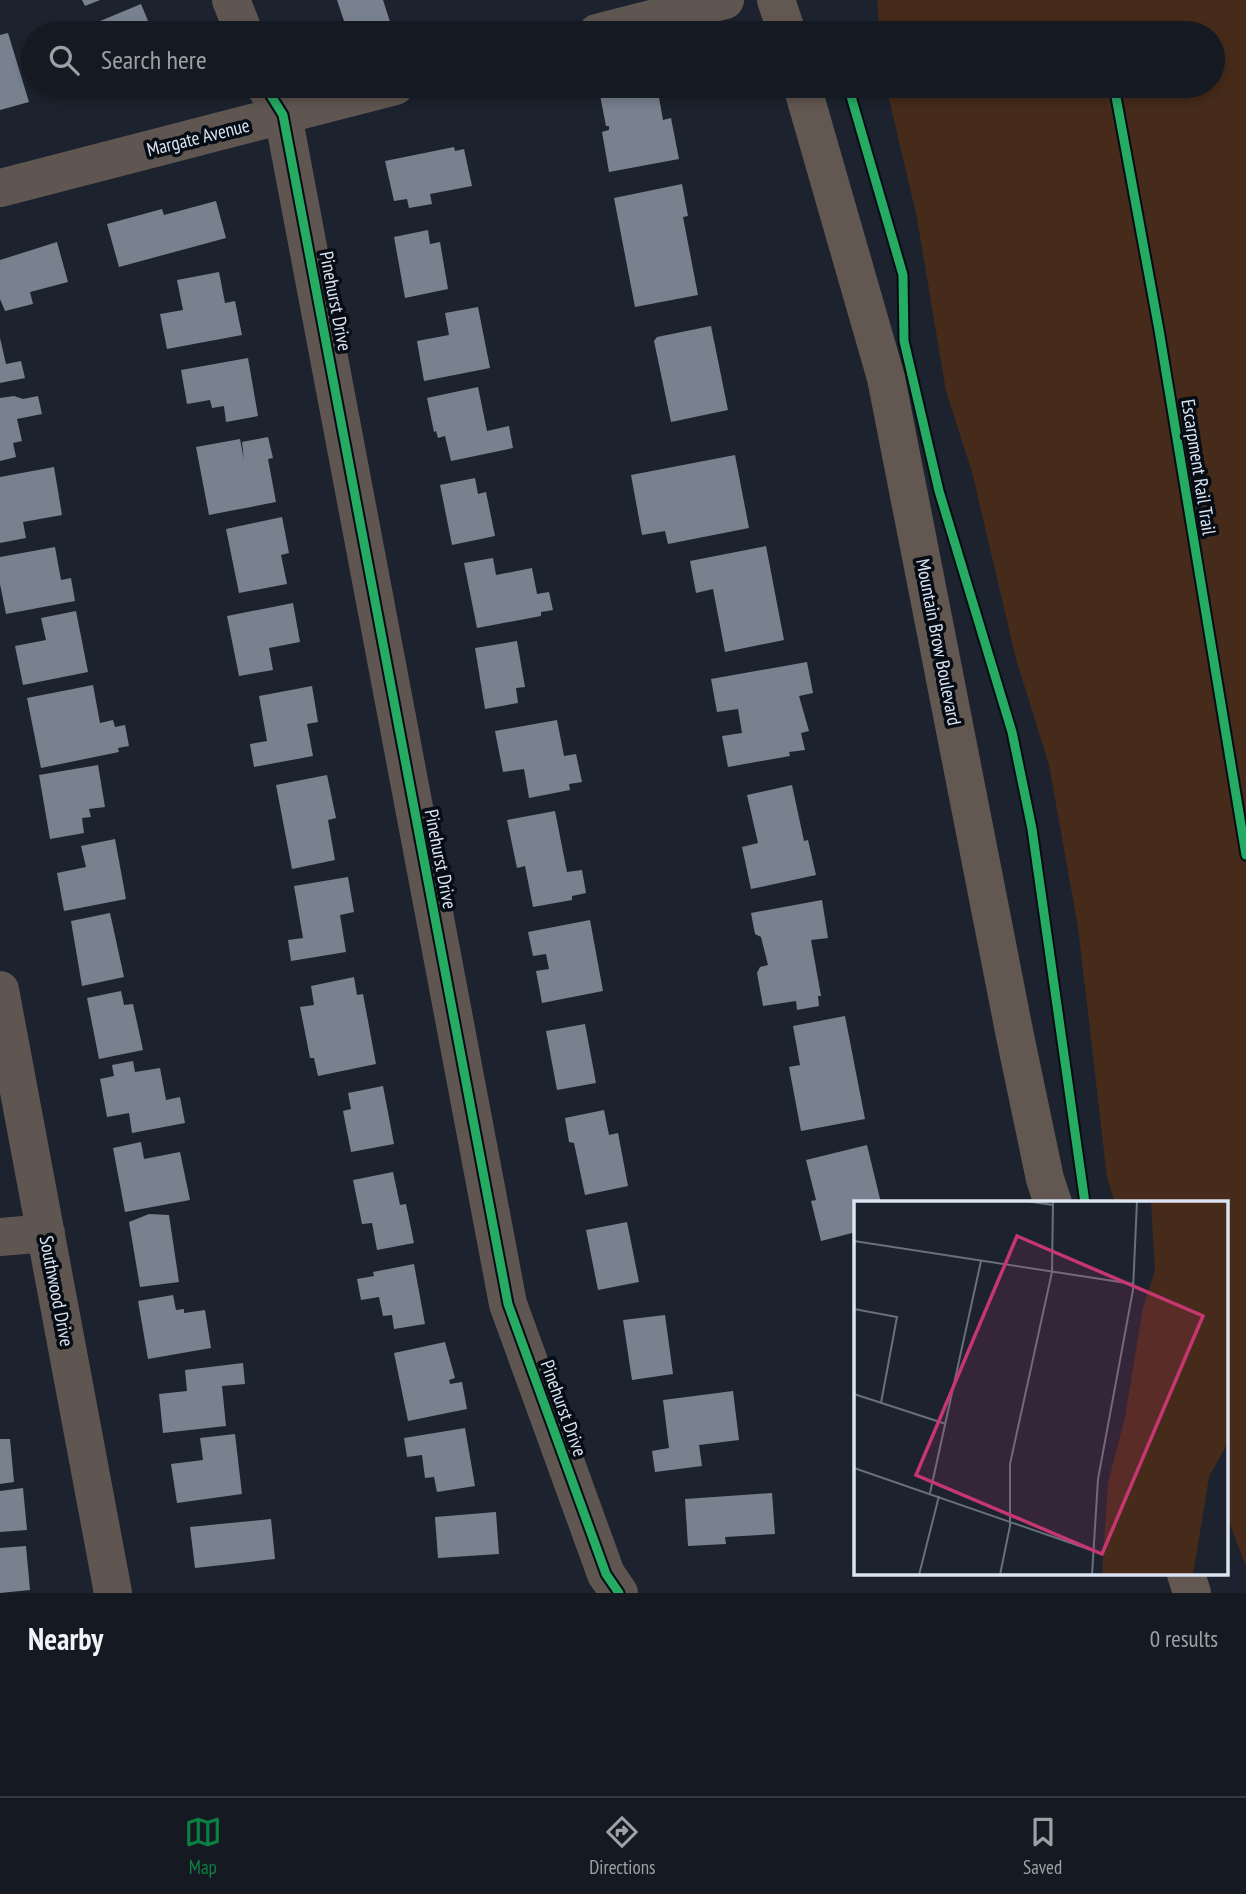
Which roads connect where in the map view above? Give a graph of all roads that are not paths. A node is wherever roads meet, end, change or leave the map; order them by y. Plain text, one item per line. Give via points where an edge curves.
1 (231, 0) edge
2 (725, 0) edge
3 (776, 0) edge
4 (239, 21) edge
5 (644, 21) edge
6 (783, 21) edge
7 (805, 98) edge
8 (274, 100) edge
9 (0, 187) edge
10 (0, 990) edge
11 (1052, 1201) edge
12 (46, 1233) junction
13 (0, 1237) edge
14 (1186, 1576) edge
15 (113, 1593) edge
16 (619, 1593) edge
17 (1192, 1593) edge

1 - 4 street
2 - 5 street
3 - 6 main road
7 - 11 main road, Mountain Brow Boulevard via 886,378 1018,1049
8 - 9 street, Margate Avenue
8 - 16 street, Pinehurst Drive via 508,1304 606,1574
10 - 12 street, Southwood Drive
12 - 13 street
12 - 15 street, Southwood Drive
14 - 17 main road

